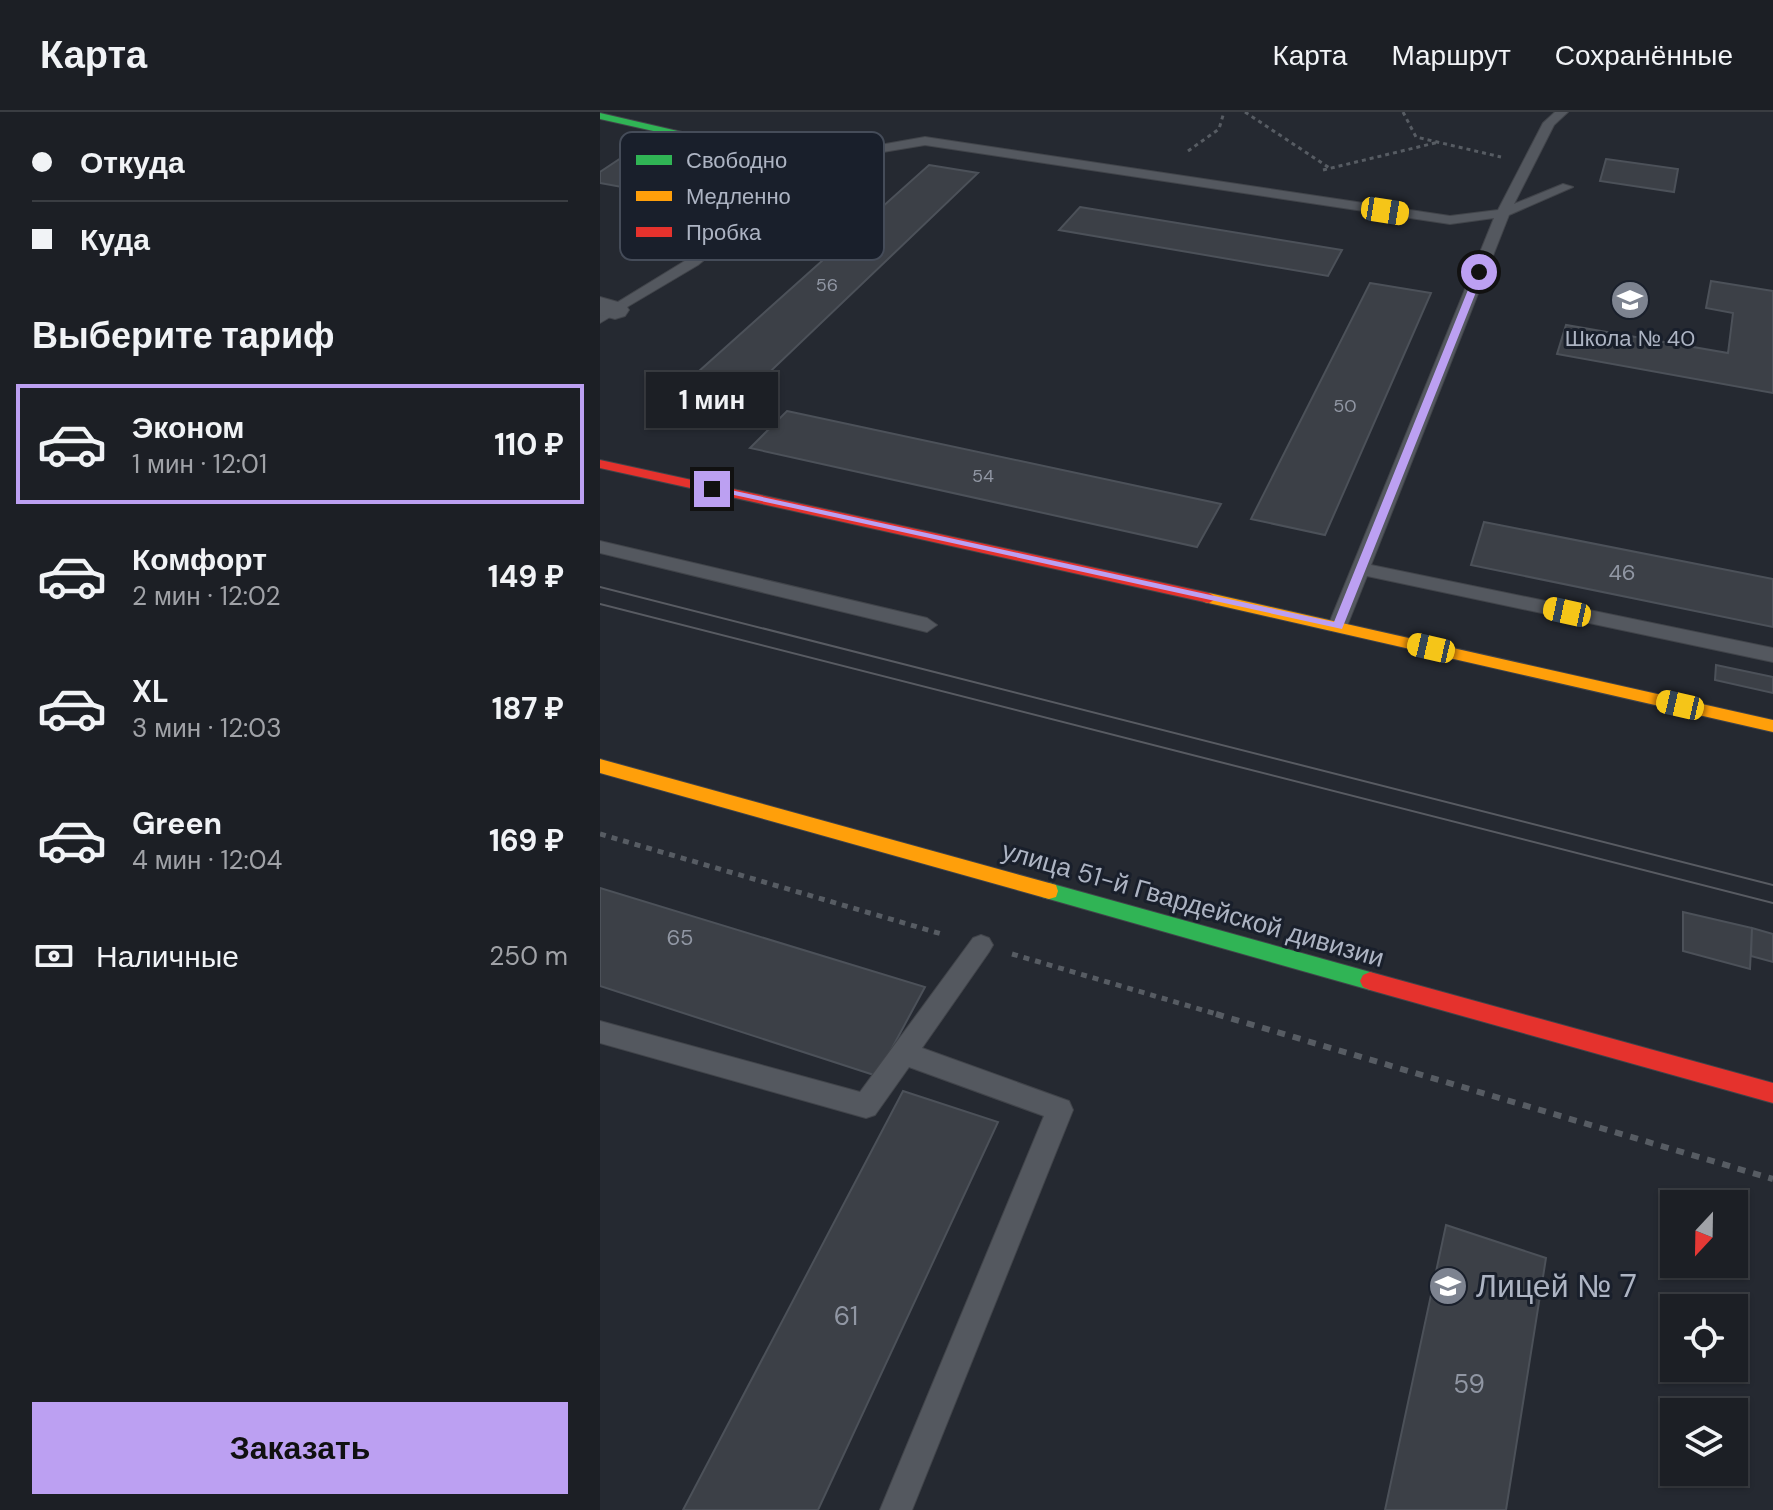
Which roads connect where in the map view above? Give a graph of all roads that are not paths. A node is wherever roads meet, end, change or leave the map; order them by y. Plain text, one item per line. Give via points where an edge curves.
1 (1562, 112) edge
2 (600, 116) edge
3 (670, 132) edge
4 (884, 148) edge
5 (1567, 187) dead end
6 (1503, 213) junction
7 (695, 260) edge
8 (605, 312) edge
9 (600, 464) edge
10 (600, 547) edge
11 (1361, 569) junction
12 (927, 625) dead end
13 (1338, 626) junction
14 (1773, 655) edge
15 (1773, 726) edge
16 (600, 766) edge
17 (981, 945) road end
18 (600, 1032) edge
19 (904, 1053) junction
20 (1773, 1093) edge
21 (896, 1510) edge

1 - 6 lane via 1549,123
2 - 3 main road
4 - 6 lane via 925,141 1450,220
5 - 6 lane
6 - 11 lane
7 - 8 lane
9 - 13 main road
10 - 12 lane
11 - 13 lane
11 - 14 lane
13 - 15 main road
16 - 20 main road, улица 51-й Гвардейской дивизии
17 - 19 lane
18 - 19 lane via 866,1106
19 - 21 lane via 1060,1110

